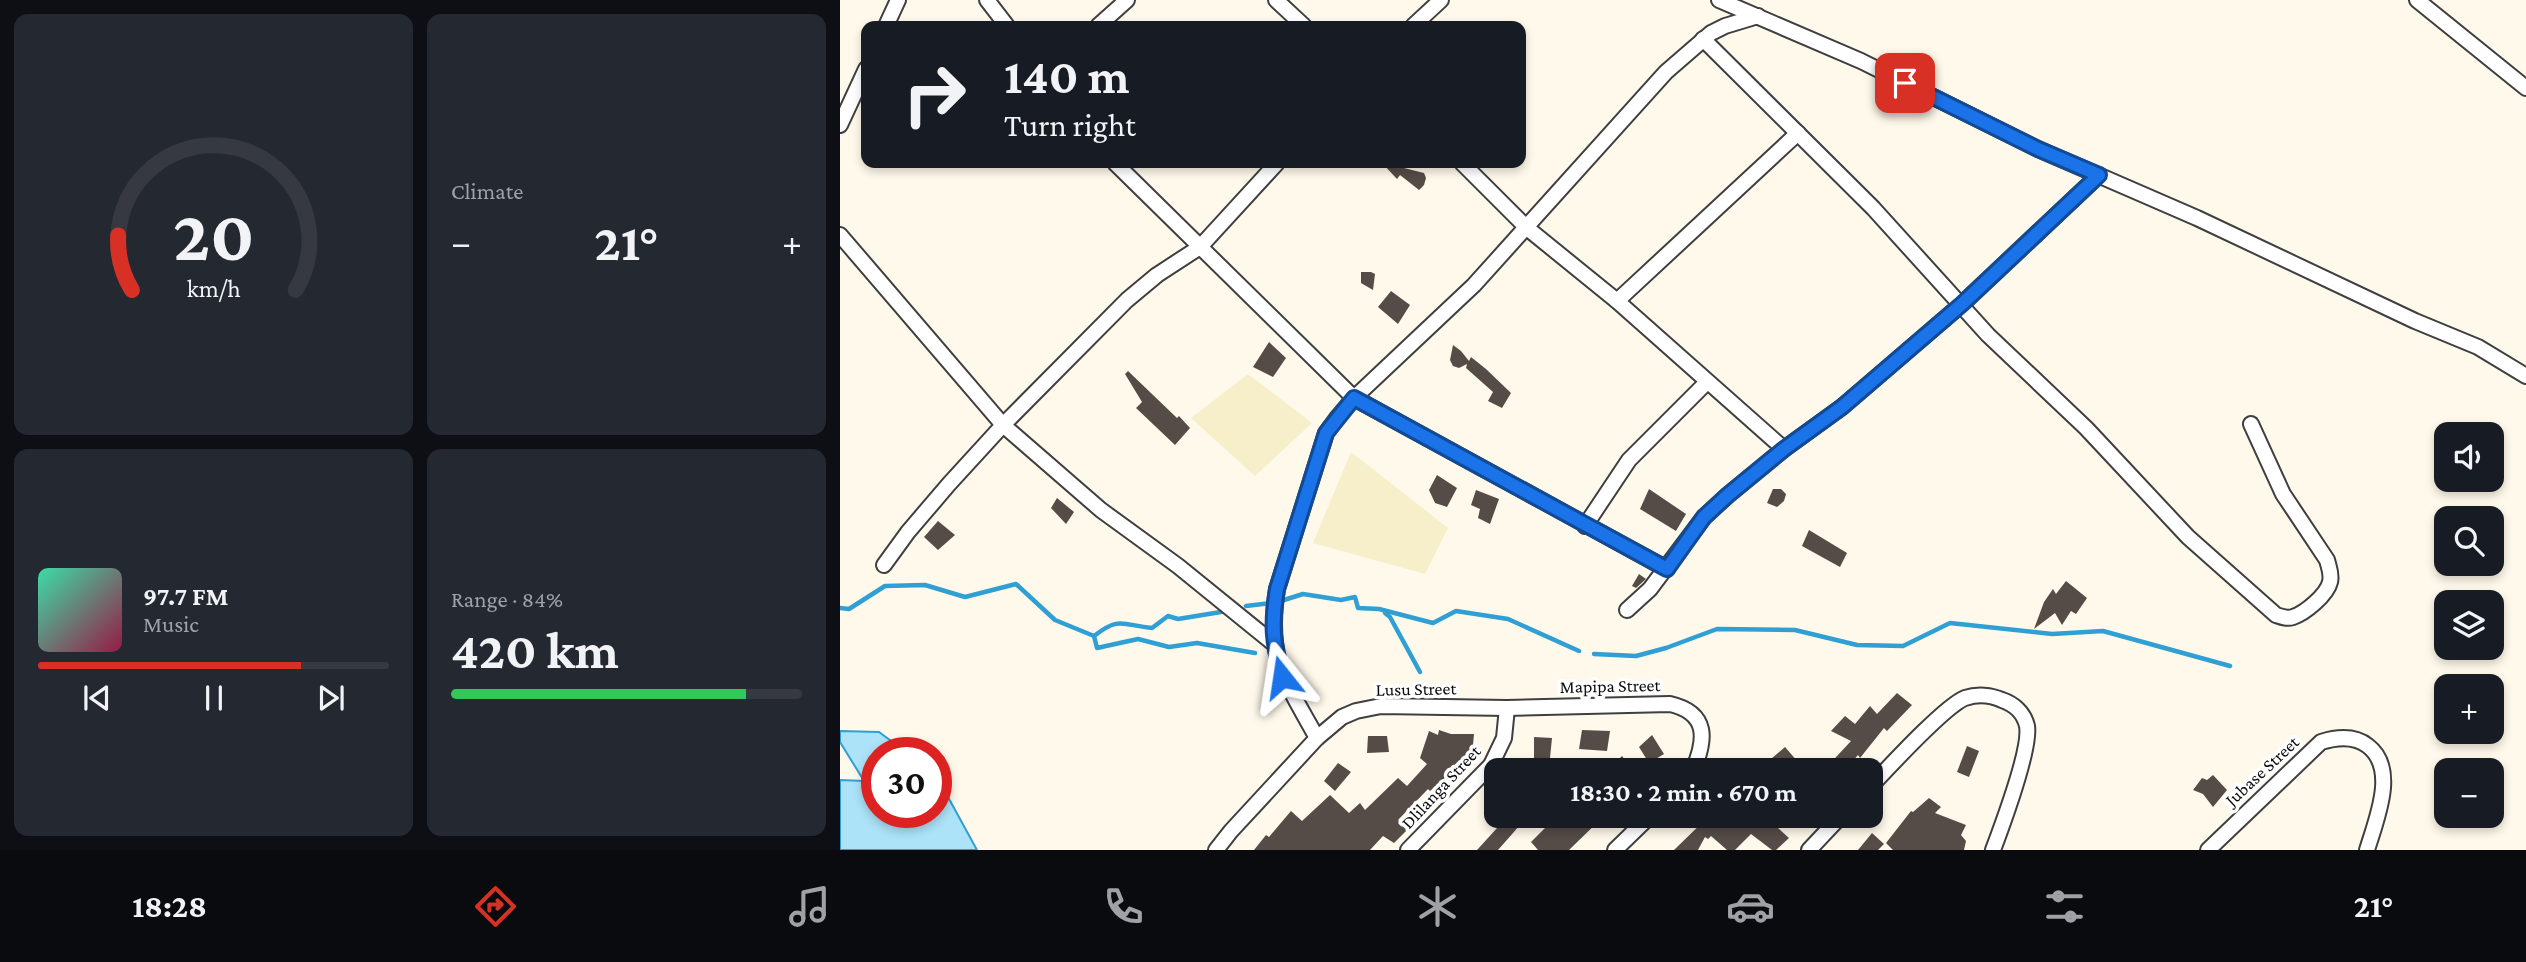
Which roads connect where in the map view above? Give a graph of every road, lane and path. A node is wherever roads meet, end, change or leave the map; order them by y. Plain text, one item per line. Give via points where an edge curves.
1 (898, 0) edge
2 (987, 0) edge
3 (1127, 0) edge
4 (1276, 0) edge
5 (1441, 0) edge
6 (1719, 0) edge
7 (2417, 0) edge
8 (1758, 16) junction
9 (888, 21) edge
10 (1003, 21) edge
11 (1104, 21) edge
12 (1299, 21) edge
13 (1418, 21) edge
14 (1703, 39) junction
15 (861, 80) edge
16 (2526, 88) edge
17 (840, 125) edge
18 (1798, 132) junction
19 (1120, 168) edge
20 (1272, 168) edge
21 (1467, 168) edge
22 (2099, 175) junction
23 (1527, 228) junction
24 (840, 236) edge
25 (1200, 247) junction
26 (1617, 302) junction
27 (1962, 304) junction
28 (2526, 376) edge
29 (1706, 383) junction
30 (1354, 398) junction
31 (2251, 424) dead end
32 (1003, 425) junction
33 (1784, 449) junction
34 (1585, 526) junction
35 (884, 565) dead end
36 (1667, 569) junction
37 (1627, 610) dead end
38 (1273, 643) junction
39 (1507, 708) junction
40 (1317, 738) junction
41 (1698, 758) edge
42 (1883, 774) edge
43 (1638, 828) edge
44 (1830, 828) edge
45 (1216, 850) edge
46 (1408, 850) edge
47 (1615, 850) edge
48 (1809, 850) edge
49 (1993, 850) edge
50 (2207, 850) edge
51 (2367, 850) edge

1 - 9 street
2 - 10 street
3 - 11 street
4 - 12 street
5 - 13 street
6 - 8 street
7 - 16 street
8 - 14 street via 1725,26
8 - 22 street
14 - 18 street
14 - 23 street via 1666,72
15 - 17 street
18 - 26 street
18 - 27 street
19 - 25 street
20 - 25 street
21 - 23 street
22 - 27 street
22 - 28 street via 2479,347
23 - 26 street
23 - 30 street via 1474,285
24 - 32 street
25 - 30 street
25 - 32 street via 1127,300
26 - 29 street
27 - 31 street via 2222,570 2276,615 2294,617 2324,593 2330,571 2283,494
27 - 33 street via 1842,407
29 - 33 street
29 - 34 street via 1629,460
30 - 34 street
30 - 38 street via 1326,433 1277,589
32 - 35 street via 948,484
32 - 38 street via 1101,510
33 - 36 street via 1704,517
34 - 36 street
36 - 37 street
38 - 40 street via 1282,677
39 - 40 street, Lusu Street via 1381,706 1342,717
39 - 41 street, Mapipa Street via 1679,706 1693,714 1701,729
39 - 46 street, Dlilanga Street via 1504,738 1491,765
40 - 45 street, Lusu Street
42 - 49 street via 1964,698 1978,695 2012,704 2027,724 2026,745
43 - 47 street
44 - 48 street
50 - 51 street, Jubase Street via 2321,742 2346,737 2375,751 2382,764 2381,793

